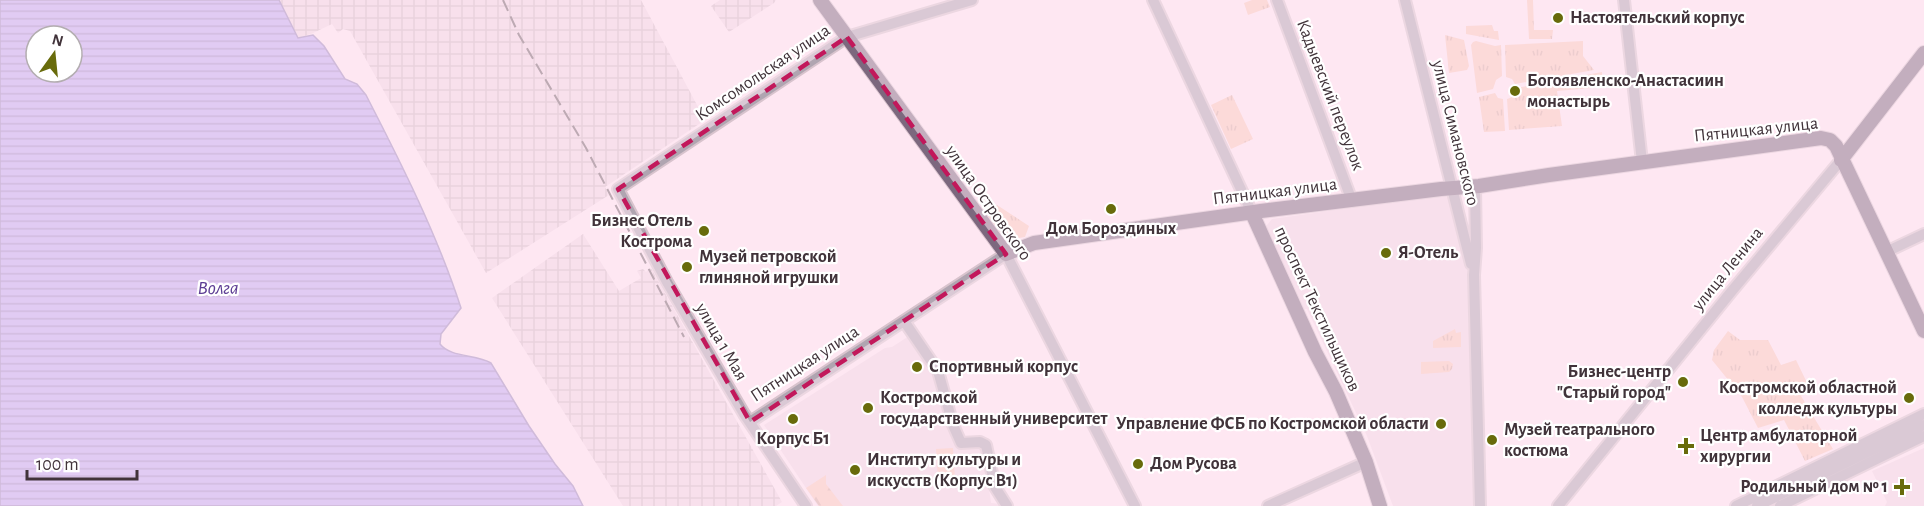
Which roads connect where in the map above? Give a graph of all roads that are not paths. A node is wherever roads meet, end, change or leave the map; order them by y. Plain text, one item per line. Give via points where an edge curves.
1 (820, 0) edge
2 (972, 0) edge
3 (1153, 0) edge
4 (1277, 0) edge
5 (1405, 0) edge
6 (1624, 0) edge
7 (846, 37) junction
8 (1924, 53) edge
9 (1841, 160) junction
10 (1642, 162) junction
11 (1475, 187) junction
12 (1452, 188) junction
13 (618, 189) joint
14 (1352, 201) junction
15 (1252, 213) junction
16 (1924, 234) edge
17 (1886, 252) junction
18 (1006, 254) junction
19 (1474, 275) junction
20 (904, 321) junction
21 (1924, 331) edge
22 (1924, 414) edge
23 (750, 422) junction
24 (1924, 425) edge
25 (1924, 436) edge
26 (1366, 462) junction
27 (806, 506) edge
28 (1007, 506) edge
29 (1135, 506) edge
30 (1268, 506) edge
31 (1380, 506) edge
32 (1480, 506) edge
33 (1558, 506) edge
34 (1736, 506) edge
35 (1757, 506) edge
36 (1780, 506) edge

1 - 7 main road, улица Островского
2 - 7 street, Комсомольская улица
3 - 15 street, проспект Текстильщиков
4 - 14 street, Кадыевский переулок
5 - 12 street, улица Симановского
6 - 10 street
7 - 13 street, Комсомольская улица
7 - 18 main road, улица Островского
8 - 9 main road, улица Ленина
9 - 10 main road, Пятницкая улица via 1836,146 1821,138
9 - 17 main road, Пятницкая улица
9 - 33 street, улица Ленина
10 - 11 main road, Пятницкая улица
11 - 12 main road, Пятницкая улица
11 - 19 street, улица Симановского
12 - 14 main road, Пятницкая улица
12 - 19 street, улица Симановского
13 - 23 street, улица 1 Мая
14 - 15 main road, Пятницкая улица
15 - 18 main road, Пятницкая улица via 1034,243
15 - 26 main road, проспект Текстильщиков
16 - 17 street
17 - 21 main road, Пятницкая улица
18 - 20 street, Пятницкая улица
18 - 29 street, улица Островского
19 - 32 street, улица Симановского
20 - 23 street, Пятницкая улица
20 - 28 street via 938,371 952,425 961,443 986,445 995,487
22 - 34 street
23 - 27 street, улица 1 Мая
24 - 35 street
25 - 36 street
26 - 30 street
26 - 31 main road, проспект Текстильщиков

